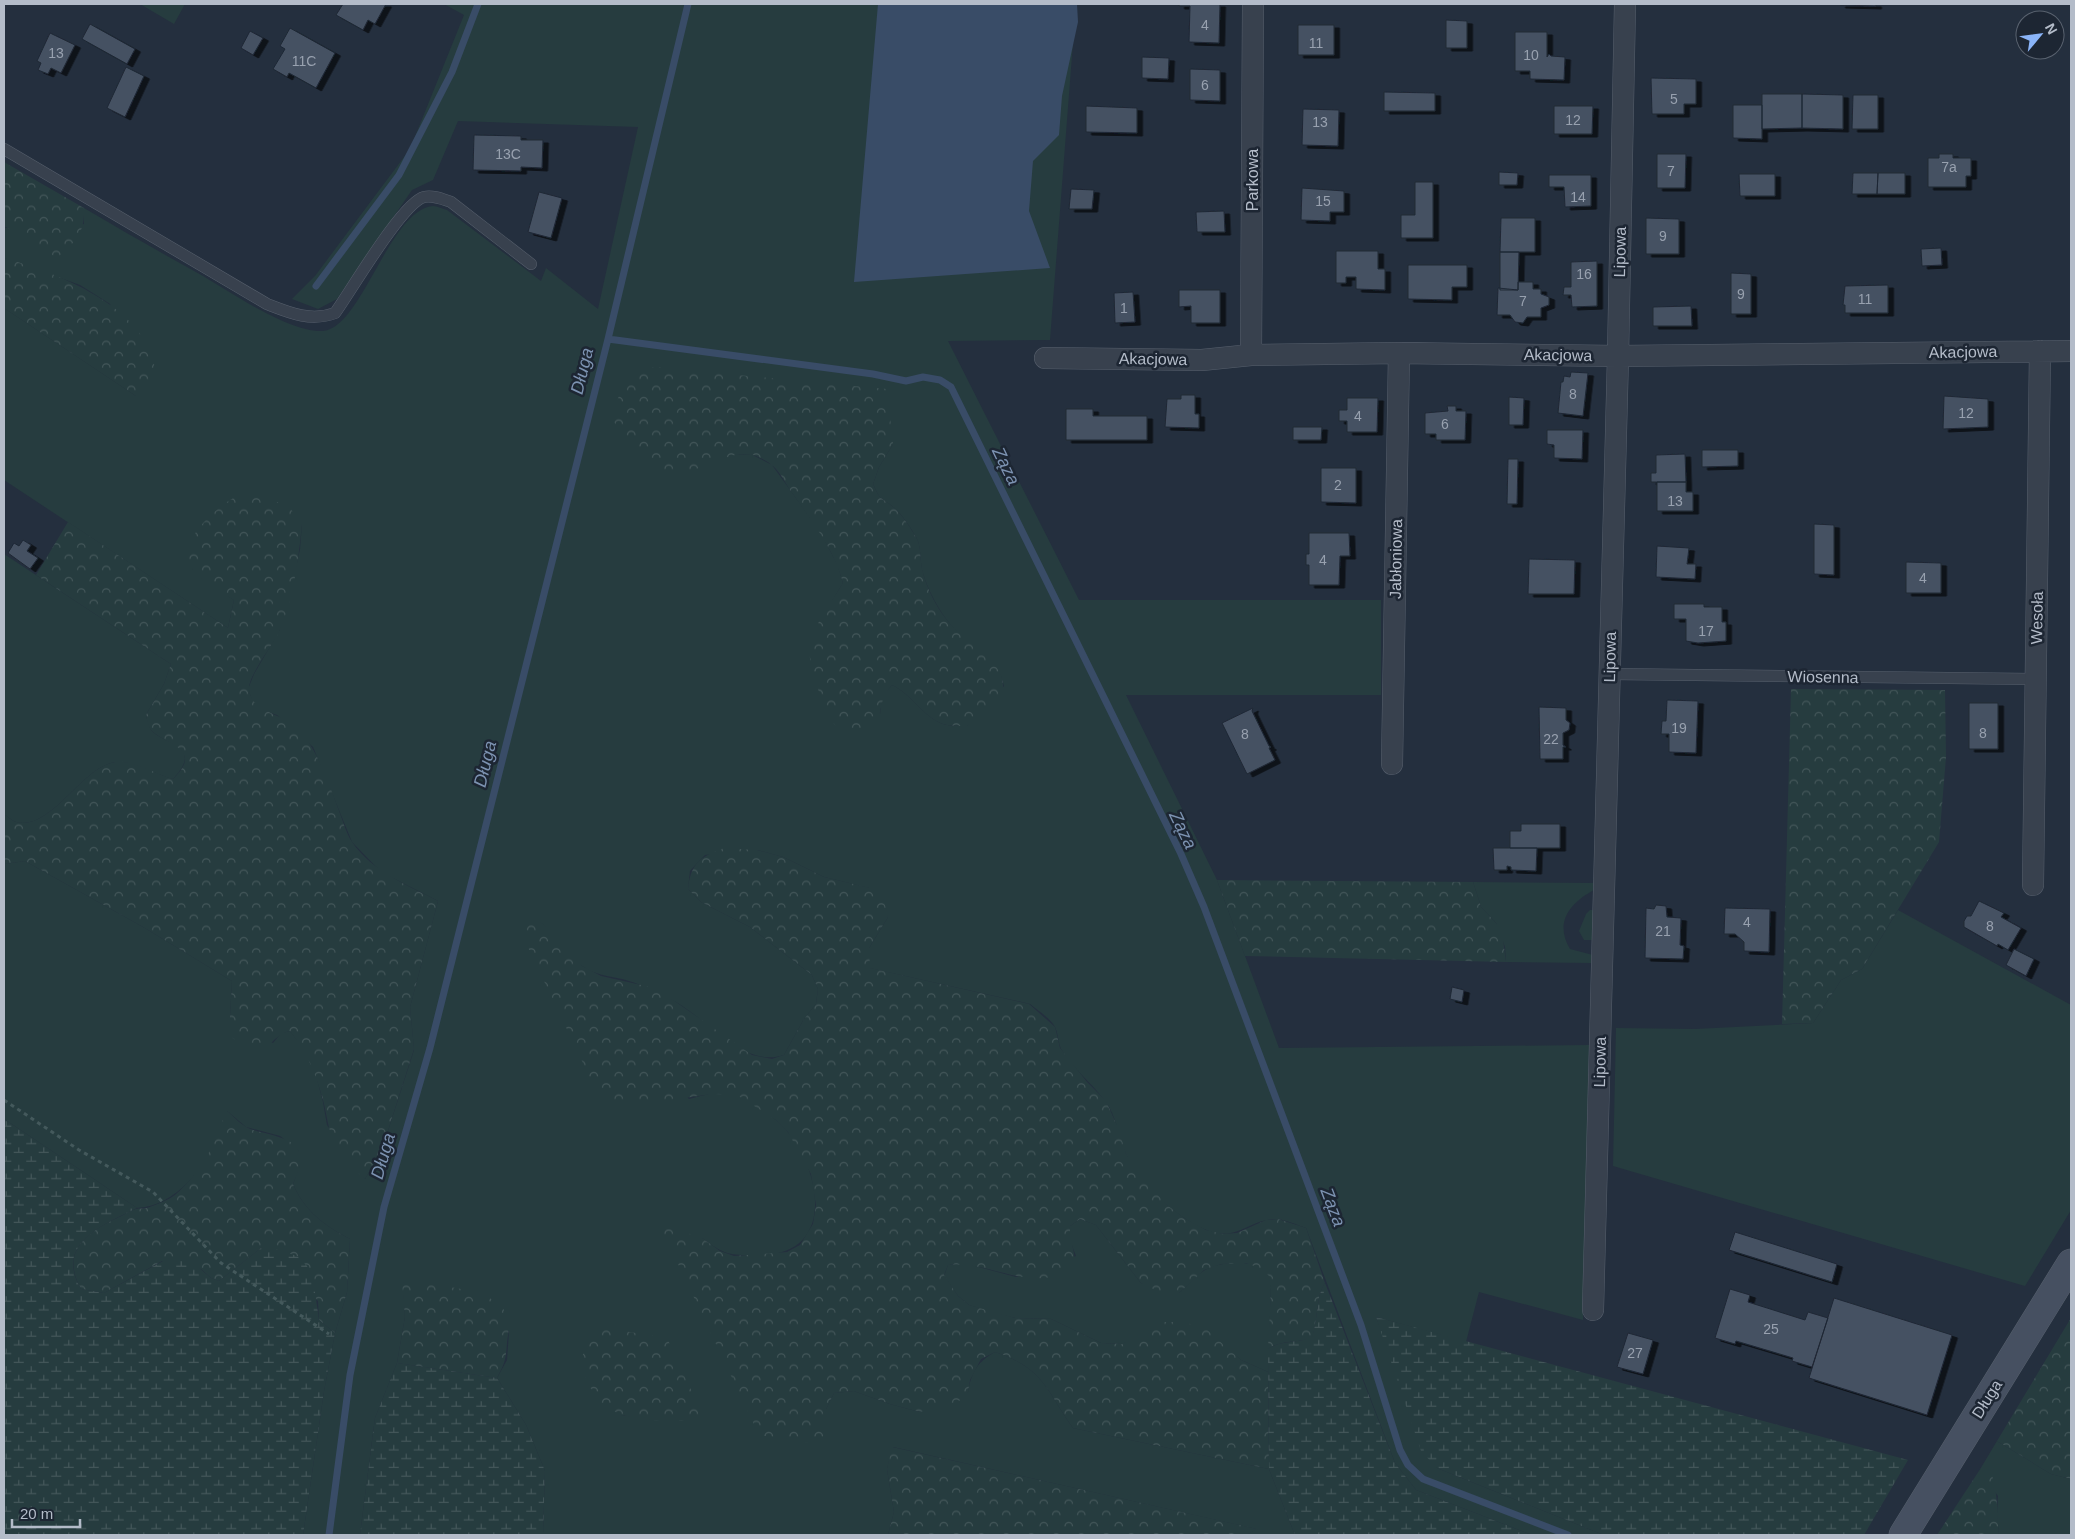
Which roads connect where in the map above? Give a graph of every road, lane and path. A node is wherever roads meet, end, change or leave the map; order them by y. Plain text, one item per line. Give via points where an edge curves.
1 (1253, 4) edge
2 (1624, 4) edge
3 (4, 148) edge
4 (530, 264) dead end
5 (2040, 351) junction
6 (2071, 351) edge
7 (1399, 353) junction
8 (1251, 355) junction
9 (1618, 356) junction
10 (1045, 358) dead end
11 (1610, 674) junction
12 (2036, 679) junction
13 (1392, 764) dead end
14 (2033, 885) dead end
15 (4, 1100) edge
16 (2071, 1263) edge
17 (1593, 1310) dead end
18 (329, 1334) dead end
19 (1903, 1535) edge

1 - 8 street, Parkowa
2 - 9 street, Lipowa
3 - 4 lane via 267,304 297,315 322,318 335,313 389,233 423,197 451,202
5 - 6 street, Akacjowa
5 - 9 street, Akacjowa
5 - 12 street, Wesoła
7 - 8 street, Akacjowa
7 - 9 street, Akacjowa
7 - 13 street, Jabłoniowa
8 - 10 street, Akacjowa via 1202,360
9 - 11 street, Lipowa
11 - 12 lane, Wiosenna
11 - 17 street, Lipowa
12 - 14 street, Wesoła
15 - 18 path via 79,1150 153,1192 220,1262
16 - 19 street, Długa

